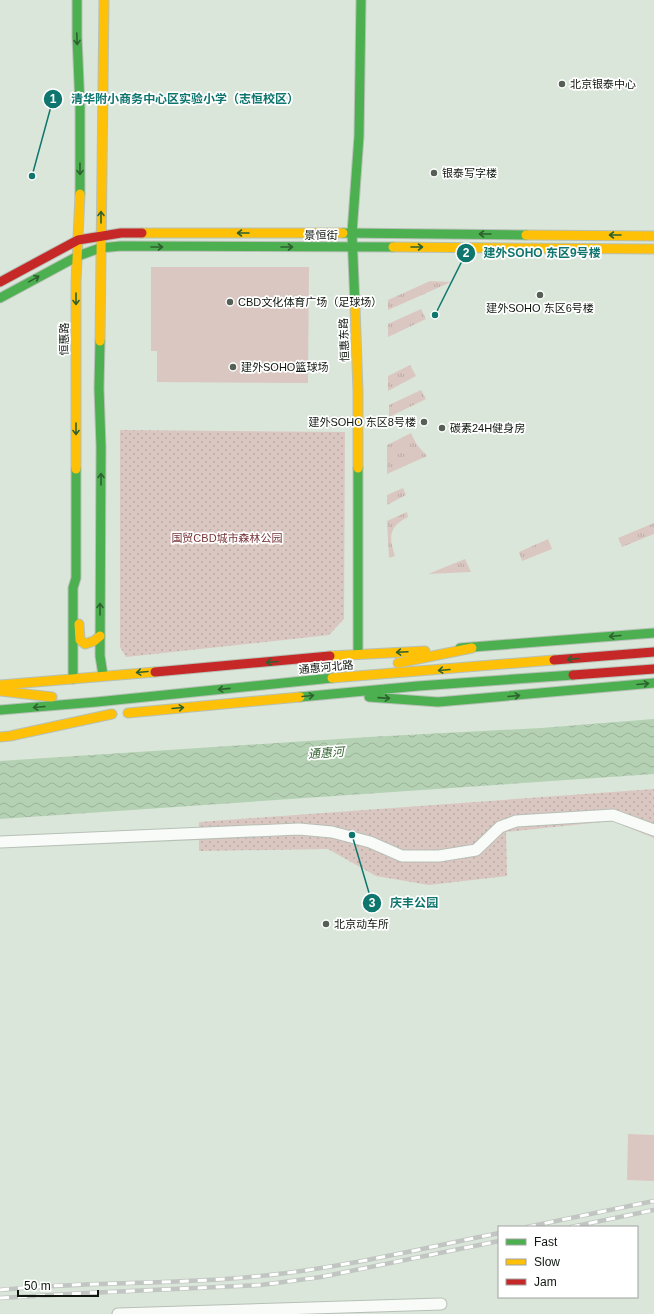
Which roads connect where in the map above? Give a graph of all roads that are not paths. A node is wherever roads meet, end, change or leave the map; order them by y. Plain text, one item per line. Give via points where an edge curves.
1 (77, 0) edge
2 (96, 0) edge
3 (104, 0) edge
4 (361, 0) edge
5 (102, 96) junction
6 (352, 233) junction
7 (101, 236) junction
8 (654, 236) edge
9 (78, 240) junction
10 (353, 247) junction
11 (100, 248) junction
12 (654, 249) edge
13 (78, 256) junction
14 (0, 282) edge
15 (0, 298) edge
16 (76, 578) junction
17 (654, 633) edge
18 (100, 636) junction
19 (472, 648) junction
20 (654, 652) edge
21 (358, 654) junction
22 (654, 668) edge
23 (103, 675) junction
24 (73, 679) junction
25 (322, 679) junction
26 (654, 683) edge
27 (0, 685) edge
28 (0, 691) edge
29 (331, 694) junction
30 (96, 702) junction
31 (0, 710) edge
32 (112, 714) junction
33 (40, 720) dead end
34 (0, 737) edge
35 (654, 830) edge
36 (0, 842) edge
37 (441, 1304) dead end
38 (118, 1314) edge

1 -> 9 main road, 恒惠路 via 80,122
2 - 5 main road via 99,4 98,44
3 - 5 main road
4 - 6 main road, 恒惠东路 via 359,136
7 -> 5 main road
6 -> 7 main road, 景恒街 via 128,233
8 -> 6 main road, 景恒街
6 - 10 main road, 恒惠东路
7 - 9 main road, 景恒街
7 - 11 main road
9 - 13 main road, 恒惠路
9 - 14 main road, 景恒街
11 -> 10 main road, 景恒街
10 -> 12 main road, 景恒街
10 - 21 main road, 恒惠东路 via 358,392
11 - 13 main road, 景恒街
18 -> 11 main road
15 -> 13 main road, 景恒街
13 -> 16 main road, 恒惠路
16 - 18 main road via 80,640 85,644
16 - 24 main road, 恒惠路
17 -> 19 main road, 通惠河北路
18 - 23 main road
19 -> 21 main road, 通惠河北路
19 - 25 main road
20 -> 25 main road, 通惠河北路
21 -> 23 main road, 通惠河北路
22 - 29 main road
23 - 24 main road, 通惠河北路
24 - 27 main road, 通惠河北路
25 -> 30 main road, 通惠河北路
29 -> 26 main road via 438,702
28 - 30 main road
32 -> 29 main road
30 -> 31 main road, 通惠河北路
32 - 33 main road
32 - 34 main road
35 - 36 street via 613,815 516,821 500,827 476,850 439,856 402,856 370,842 332,832 299,829
37 - 38 street

